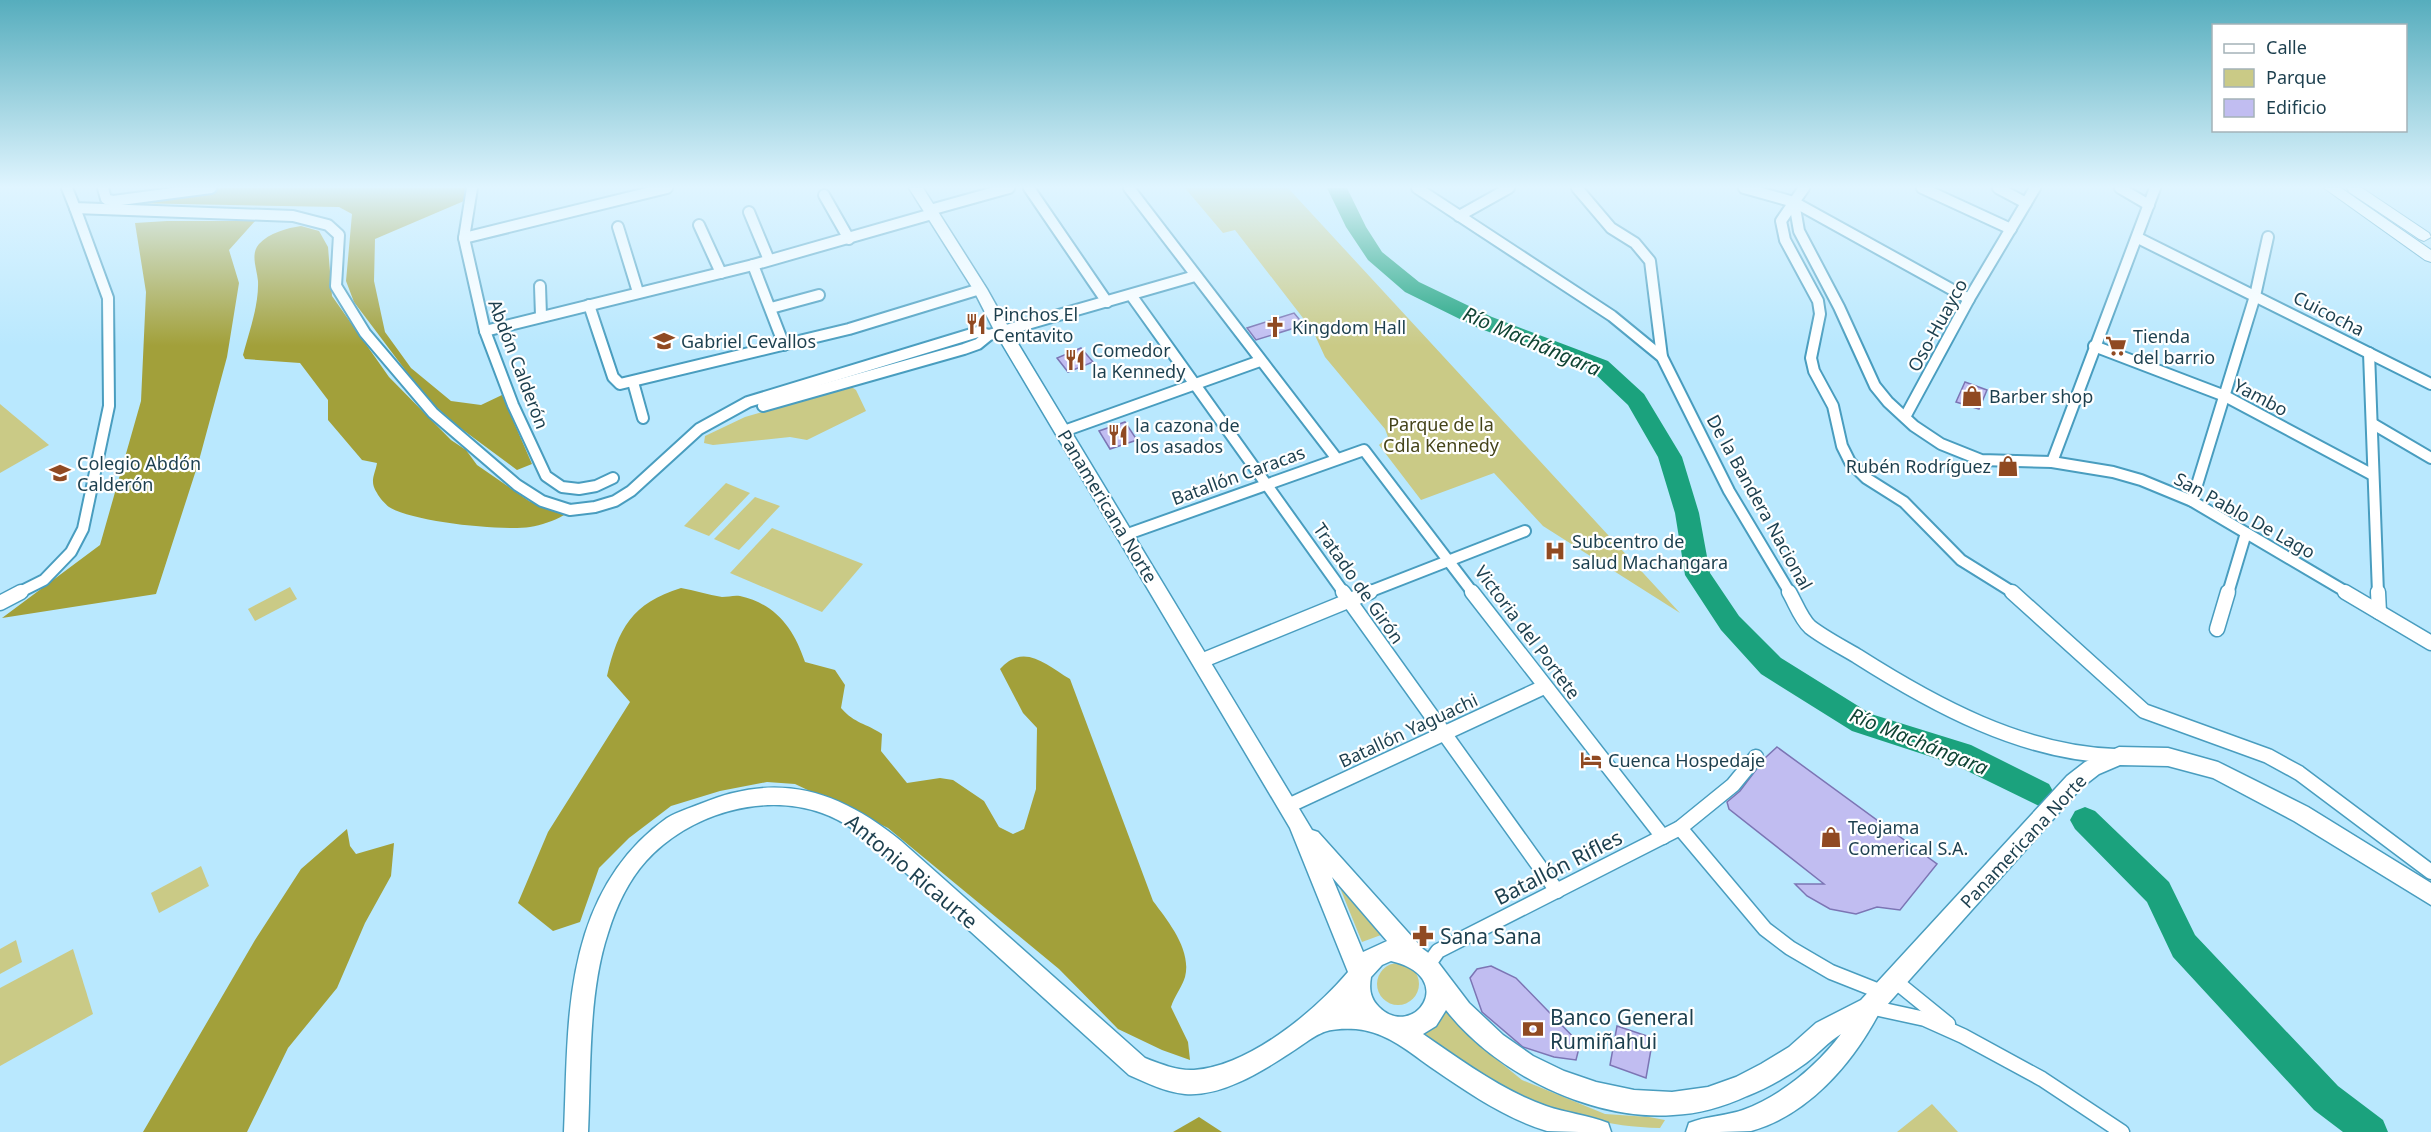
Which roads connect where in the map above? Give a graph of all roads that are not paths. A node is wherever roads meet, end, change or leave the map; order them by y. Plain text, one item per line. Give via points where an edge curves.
1 (86, 241) edge
2 (339, 241) edge
3 (466, 241) edge
4 (622, 241) edge
5 (706, 241) edge
6 (761, 241) edge
7 (842, 241) edge
8 (949, 241) edge
9 (1065, 241) edge
10 (1169, 241) edge
11 (1497, 241) edge
12 (1632, 241) edge
13 (1785, 241) edge
14 (1804, 241) edge
15 (1864, 241) edge
16 (2004, 241) edge
17 (2137, 241) edge
18 (2144, 241) edge
19 (2267, 241) edge
20 (2408, 241) edge
21 (2431, 257) edge
22 (769, 260) junction
23 (753, 265) junction
24 (721, 273) junction
25 (1195, 276) junction
26 (540, 286) dead end
27 (980, 289) junction
28 (638, 292) junction
29 (819, 295) dead end
30 (1131, 295) junction
31 (2255, 296) junction
32 (1969, 299) junction
33 (1107, 302) junction
34 (589, 305) junction
35 (771, 308) junction
36 (541, 316) junction
37 (485, 331) junction
38 (996, 334) junction
39 (784, 345) junction
40 (2094, 346) junction
41 (2369, 353) junction
42 (1662, 357) junction
43 (1260, 361) junction
44 (633, 382) junction
45 (1195, 383) junction
46 (2431, 384) edge
47 (2225, 396) junction
48 (1905, 417) junction
49 (643, 418) dead end
50 (2373, 424) junction
51 (1064, 431) junction
52 (1364, 450) joint
53 (1337, 459) junction
54 (2431, 459) edge
55 (2052, 462) junction
56 (2373, 475) junction
57 (614, 478) dead end
58 (1266, 484) junction
59 (2192, 501) junction
60 (1526, 531) dead end
61 (2246, 533) junction
62 (1125, 535) junction
63 (1450, 561) junction
64 (1349, 600) junction
65 (0, 603) edge
66 (2379, 612) junction
67 (2217, 629) dead end
68 (2431, 644) edge
69 (1201, 661) junction
70 (1544, 687) junction
71 (1443, 732) junction
72 (2119, 756) junction
73 (1756, 757) dead end
74 (1293, 815) junction
75 (1680, 828) junction
76 (1662, 837) junction
77 (2431, 872) edge
78 (1557, 891) junction
79 (2431, 895) edge
80 (1426, 966) junction
81 (1359, 975) junction
82 (1883, 994) junction
83 (1318, 1021) junction
84 (1387, 1025) junction
85 (1963, 1036) junction
86 (572, 1131) edge
87 (1599, 1132) edge
88 (1698, 1132) edge
89 (2121, 1132) edge

1 - 65 street via 108,298 109,406 83,529 71,552 44,580
2 - 38 street via 336,286 365,333 433,413 517,485 542,501 570,510 615,501 699,429 723,417 964,349
3 - 37 street, Abdón Calderón
4 - 28 street
5 - 24 street
6 - 22 street
7 - 22 street
8 - 27 main road, Panamericana Norte
9 - 33 street
10 - 25 street
11 - 42 street, De la Bandera Nacional via 1612,316
12 - 42 street via 1650,261
13 - 77 street via 1818,301 1820,314 1811,358 1814,371 1833,406 1842,446 1850,462 1866,478 1904,502 1962,560 2020,597 2144,711 2268,756 2299,773
14 - 48 street, San Pablo De Lago via 1875,386
15 - 32 street
16 - 32 street, Oso-Huayco
17 - 40 street
18 - 31 street, Cuicocha
19 - 31 street
20 - 21 main road
22 - 23 street
23 - 24 street
23 - 35 street
24 - 28 street
25 - 30 street
25 - 43 street
26 - 36 street
27 - 38 main road, Panamericana Norte
27 - 39 street
28 - 34 street
29 - 35 street
30 - 33 street
30 - 45 street, Tratado de Girón
31 - 41 street, Cuicocha
31 - 47 street
32 - 48 street, Oso-Huayco
33 - 38 street
34 - 36 street
34 - 44 street via 613,377 620,384
35 - 39 street
36 - 37 street
37 - 57 street, Abdón Calderón via 546,476 554,484 571,490 598,486
38 - 51 main road, Panamericana Norte
39 - 44 street
40 - 47 street, Yambo
40 - 55 street
41 - 46 street
41 - 50 street, Cuicocha
42 - 72 street, De la Bandera Nacional via 1729,491 1809,626 1904,686 1985,725 2084,755
43 - 45 street
43 - 53 street
44 - 49 street
45 - 51 street
45 - 58 street, Tratado de Girón
47 - 56 street, Yambo
47 - 59 street
48 - 55 street, San Pablo De Lago via 1941,444 1981,460
50 - 54 street
50 - 56 street, Cuicocha
51 - 62 main road, Panamericana Norte
52 - 53 street, Batallón Caracas
52 - 63 street, Victoria del Portete
53 - 58 street, Batallón Caracas
55 - 59 street, San Pablo De Lago via 2122,475
56 - 66 street, Cuicocha
58 - 62 street, Batallón Caracas
58 - 64 street, Tratado de Girón
59 - 61 street, San Pablo De Lago
60 - 63 street
61 - 66 street, San Pablo De Lago
61 - 67 street
62 - 69 main road, Panamericana Norte
63 - 64 street
63 - 70 street, Victoria del Portete
64 - 69 street
64 - 71 street, Tratado de Girón
66 - 68 street, San Pablo De Lago
69 - 74 main road, Panamericana Norte
70 - 71 street, Batallón Yaguachi
70 - 76 street, Victoria del Portete
71 - 74 street, Batallón Yaguachi
71 - 78 street, Tratado de Girón
72 - 79 main road, Panamericana Norte via 2168,757 2218,771 2301,814
72 - 82 main road, Panamericana Norte via 2092,768 2074,782
73 - 75 street, Batallón Rifles via 1733,785
74 - 80 main road, Panamericana Norte via 1382,921
74 - 81 main road, Panamericana Norte
75 - 76 street, Batallón Rifles
75 - 82 street via 1765,930 1830,972
76 - 78 street, Batallón Rifles
78 - 80 street, Batallón Rifles via 1438,951
80 - 81 main road via 1391,950 1370,958
80 - 82 main road, Panamericana Norte via 1469,1021 1527,1066 1589,1094 1632,1103 1672,1104 1739,1088 1798,1054 1825,1030
80 - 84 main road via 1439,994 1430,1016 1407,1028
81 - 83 main road, Antonio Ricaurte
81 - 84 main road, Panamericana Norte via 1361,1001 1366,1010
82 - 85 street
82 - 85 street via 1926,1020
82 - 88 main road, Panamericana Norte via 1844,1049 1797,1095 1739,1125
83 - 84 main road, Antonio Ricaurte via 1361,1017
83 - 86 main road, Antonio Ricaurte via 1217,1078 1192,1082 1137,1067 851,817 804,798 733,800 678,822 632,860 615,884 603,911 584,993
84 - 87 main road, Panamericana Norte via 1516,1107
85 - 89 street via 2042,1079

